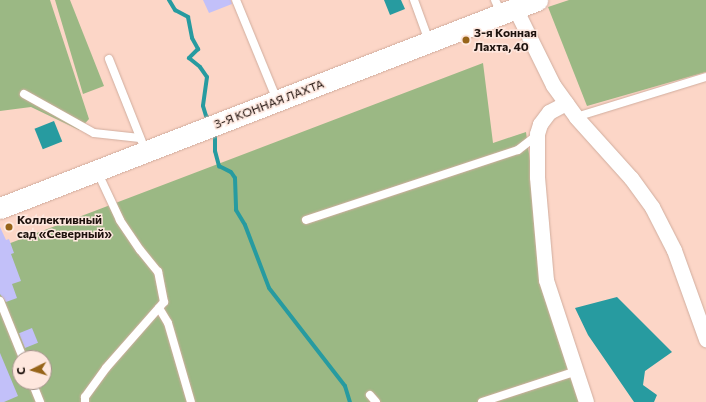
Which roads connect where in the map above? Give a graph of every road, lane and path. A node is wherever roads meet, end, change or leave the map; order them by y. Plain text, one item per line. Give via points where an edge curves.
1 (236, 0) edge
2 (414, 0) edge
3 (537, 0) edge
4 (504, 7) edge
5 (430, 42) junction
6 (109, 59) dead end
7 (706, 77) edge
8 (24, 94) dead end
9 (277, 101) junction
10 (566, 103) junction
11 (576, 117) junction
12 (537, 134) junction
13 (144, 145) junction
14 (96, 171) junction
15 (0, 208) edge
16 (306, 220) dead end
17 (0, 301) edge
18 (159, 308) junction
19 (706, 339) edge
20 (20, 350) edge
21 (574, 372) junction
22 (35, 390) edge
23 (370, 394) dead end
24 (40, 402) edge
25 (85, 402) edge
26 (191, 402) edge
27 (376, 402) edge
28 (482, 402) edge
29 (586, 402) edge

1 - 9 lane
2 - 5 lane
3 - 4 main road, 3-Я КОННАЯ ЛАХТА
4 - 5 main road, 3-Я КОННАЯ ЛАХТА
4 - 10 street
5 - 9 main road, 3-Я КОННАЯ ЛАХТА
6 - 13 lane
7 - 11 lane
8 - 13 lane via 94,133
9 - 13 main road, 3-Я КОННАЯ ЛАХТА via 200,131
10 - 11 street
10 - 12 street via 549,112 540,124
11 - 19 street via 631,178 652,207 674,250
12 - 16 lane via 518,150
12 - 21 street via 537,177 546,280
13 - 14 main road, 3-Я КОННАЯ ЛАХТА
14 - 15 main road, 3-Я КОННАЯ ЛАХТА
14 - 18 lane via 120,220 158,272 164,302
17 - 20 lane
18 - 25 lane via 106,368 85,397
18 - 26 lane via 168,323
21 - 28 lane
21 - 29 street
22 - 24 lane
23 - 27 lane

